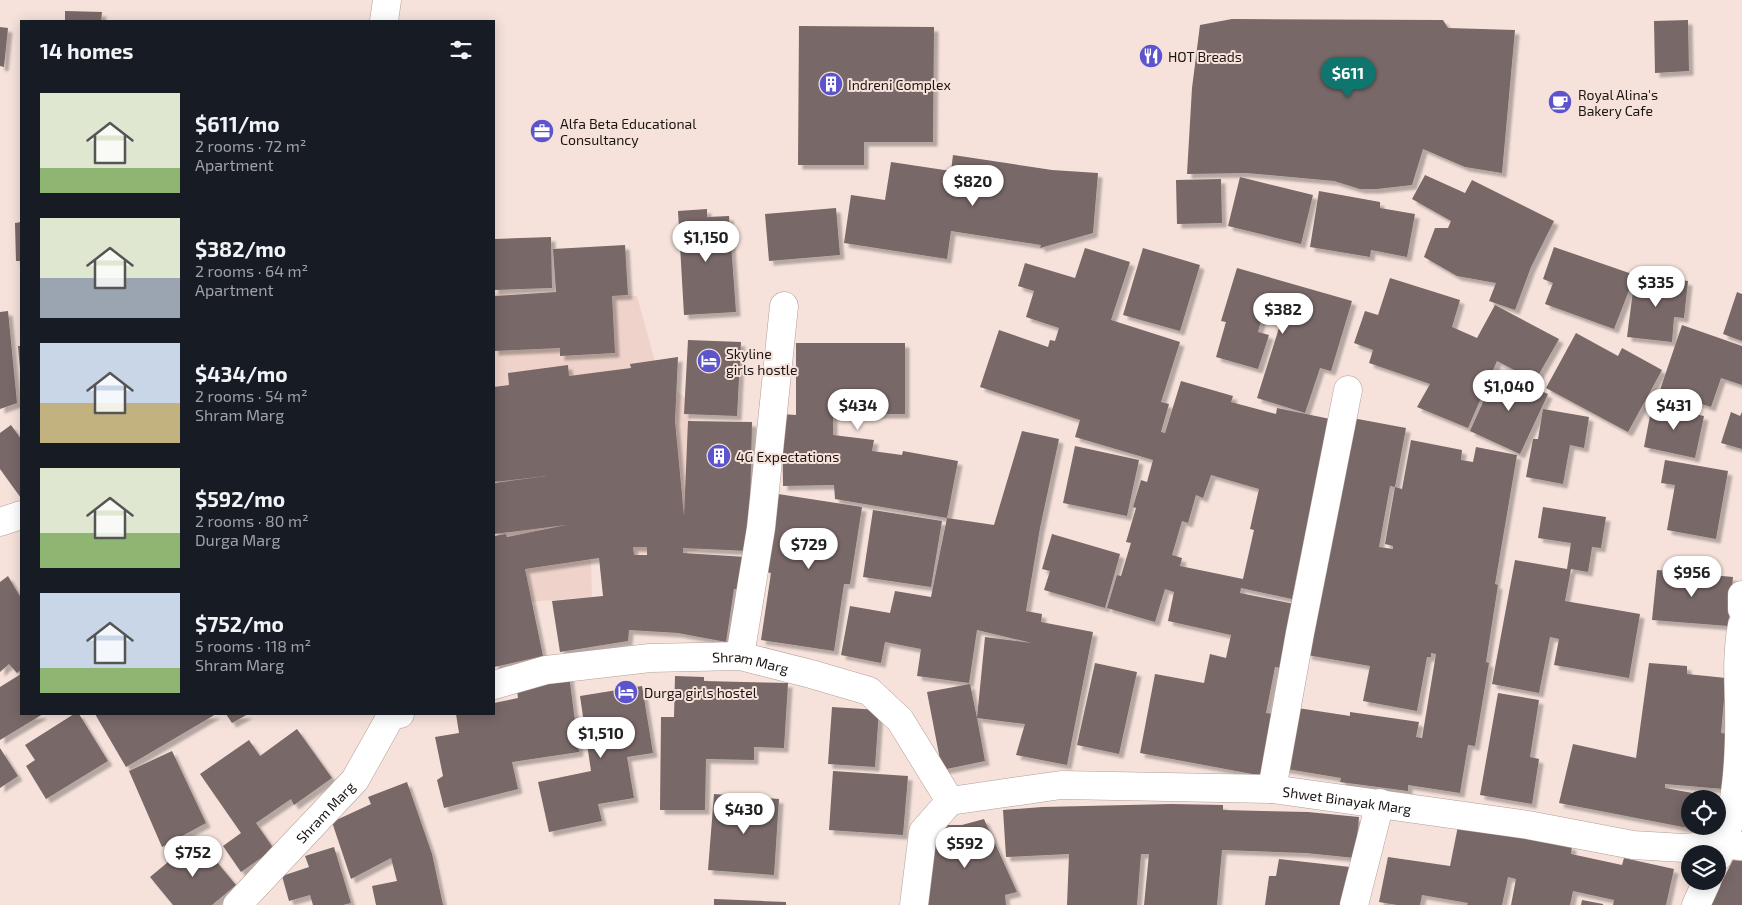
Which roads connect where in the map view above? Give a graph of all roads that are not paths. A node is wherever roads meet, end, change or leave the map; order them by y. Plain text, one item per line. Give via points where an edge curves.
1 (387, 0) edge
2 (384, 20) edge
3 (784, 306) dead end
4 (1348, 390) dead end
5 (20, 515) edge
6 (0, 522) edge
7 (1742, 595) edge
8 (1742, 609) edge
9 (1742, 625) edge
10 (740, 656) junction
11 (495, 685) edge
12 (391, 715) edge
13 (1272, 789) junction
14 (950, 801) junction
15 (1380, 803) junction
16 (1728, 849) edge
17 (1703, 890) edge
18 (237, 905) edge
19 (914, 905) edge
20 (1354, 905) edge
21 (1696, 905) edge

1 - 2 street
3 - 10 street via 761,528
4 - 13 street
5 - 6 street
7 - 8 street
9 - 16 street via 1737,651 1739,713
10 - 11 street, Shram Marg via 640,659 546,670
10 - 14 street, Shram Marg via 869,691 900,720
12 - 18 street, Shram Marg via 355,780
13 - 14 street, Shwet Binayak Marg via 1061,785
13 - 15 street, Shwet Binayak Marg
14 - 19 street via 923,832
15 - 16 street, Shwet Binayak Marg via 1528,825 1633,845
15 - 20 street
17 - 21 street

